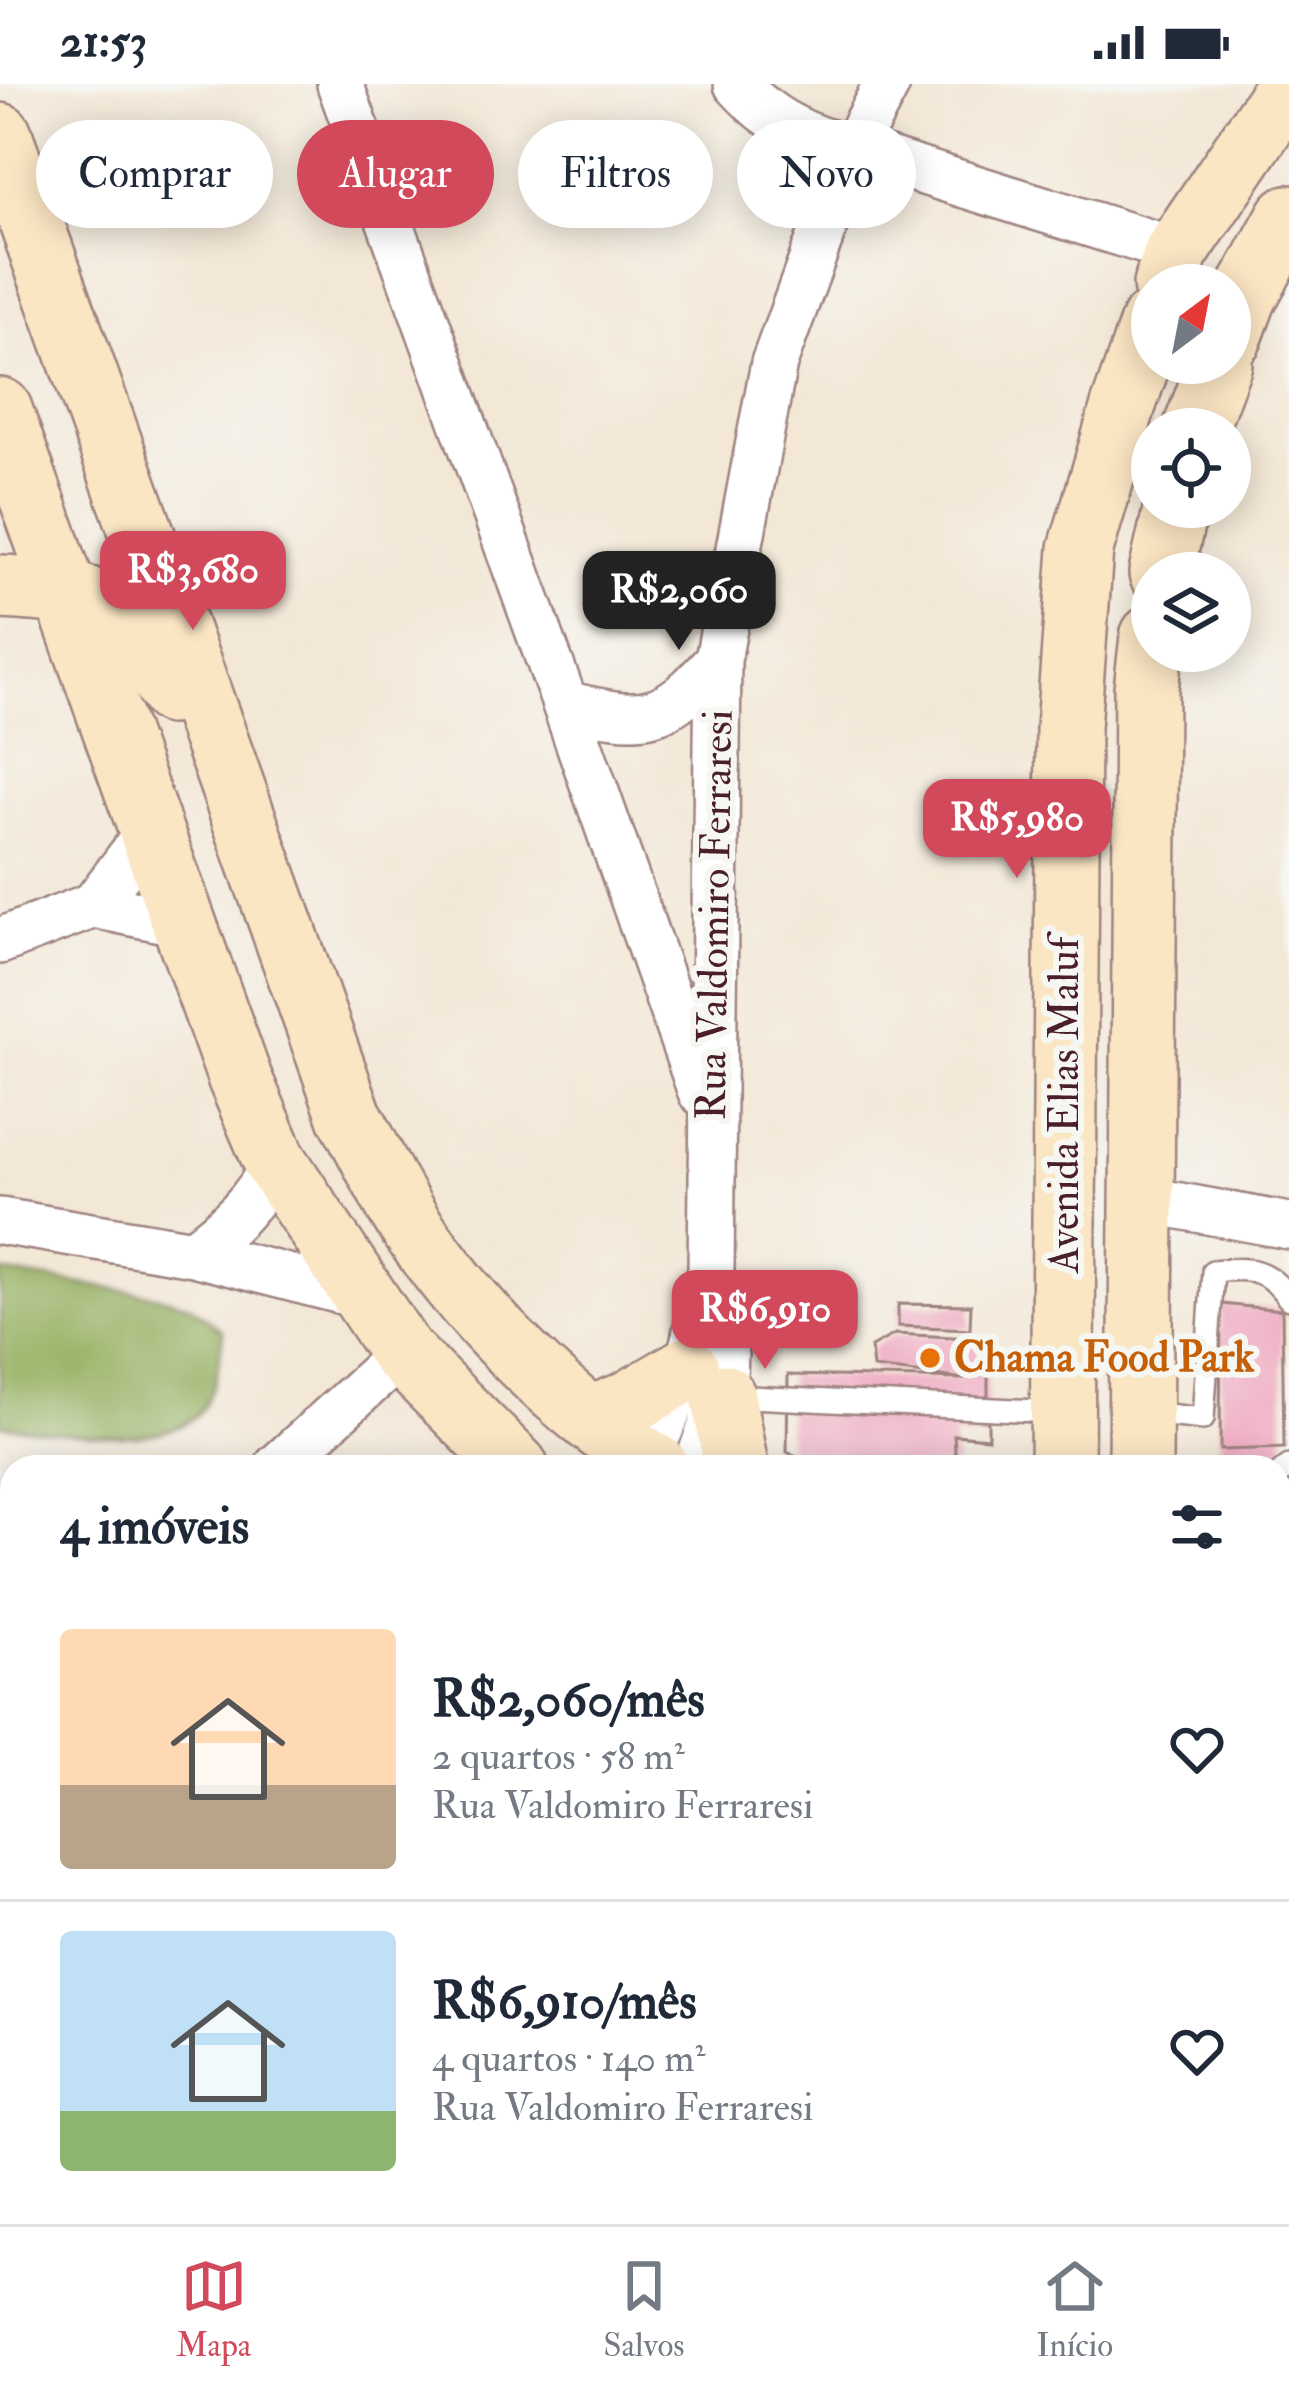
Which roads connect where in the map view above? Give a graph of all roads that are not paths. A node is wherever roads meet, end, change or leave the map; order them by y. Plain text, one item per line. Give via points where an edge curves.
1 (340, 84) edge
2 (737, 84) edge
3 (887, 84) edge
4 (1289, 85) edge
5 (777, 120) edge
6 (868, 120) edge
7 (0, 135) edge
8 (916, 172) edge
9 (1289, 217) edge
10 (824, 228) edge
11 (1161, 264) edge
12 (1175, 264) edge
13 (1251, 286) edge
14 (1131, 384) edge
15 (6, 428) edge
16 (0, 522) edge
17 (0, 587) edge
18 (65, 590) junction
19 (718, 660) junction
20 (1148, 672) edge
21 (566, 704) junction
22 (231, 790) junction
23 (151, 829) junction
24 (94, 905) junction
25 (185, 924) junction
26 (0, 941) edge
27 (712, 1125) junction
28 (275, 1161) junction
29 (1142, 1199) junction
30 (0, 1221) edge
31 (1289, 1226) edge
32 (193, 1253) junction
33 (361, 1296) junction
34 (1289, 1300) edge
35 (402, 1354) junction
36 (705, 1382) junction
37 (592, 1418) junction
38 (1063, 1440) edge
39 (1141, 1440) edge
40 (290, 1455) edge
41 (504, 1455) edge
42 (644, 1455) edge
43 (664, 1455) edge
44 (732, 1455) edge

1 - 21 street
2 - 5 street
3 - 6 street, Rua Valdomiro Ferraresi
4 - 12 street
7 - 22 street
8 - 11 street
9 - 13 street
10 - 19 street, Rua Valdomiro Ferraresi via 774,363
14 - 38 street, Avenida Elias Maluf via 1081,549 1068,728
15 - 16 street via 14,477
15 - 18 street
17 - 18 street
18 - 22 street via 108,605 132,628
18 - 23 street
19 - 21 street via 687,697 658,713 620,718
19 - 27 street, Rua Valdomiro Ferraresi
20 - 29 street, Avenida Elias Maluf
21 - 27 street
22 - 37 street via 350,1116 412,1228 472,1304
23 - 24 street
23 - 25 street
24 - 25 street
24 - 26 street
25 - 28 street
27 - 36 street, Rua Valdomiro Ferraresi
28 - 32 street via 252,1199
28 - 33 street
29 - 31 street
29 - 39 street, Avenida Elias Maluf
30 - 32 street
32 - 33 street
33 - 35 street
34 - 39 lane via 1275,1278 1245,1268 1213,1271 1203,1420
35 - 40 street
35 - 41 street
36 - 37 street
36 - 38 lane
36 - 43 street, Rua Valdomiro Ferraresi
36 - 44 street
37 - 42 street

